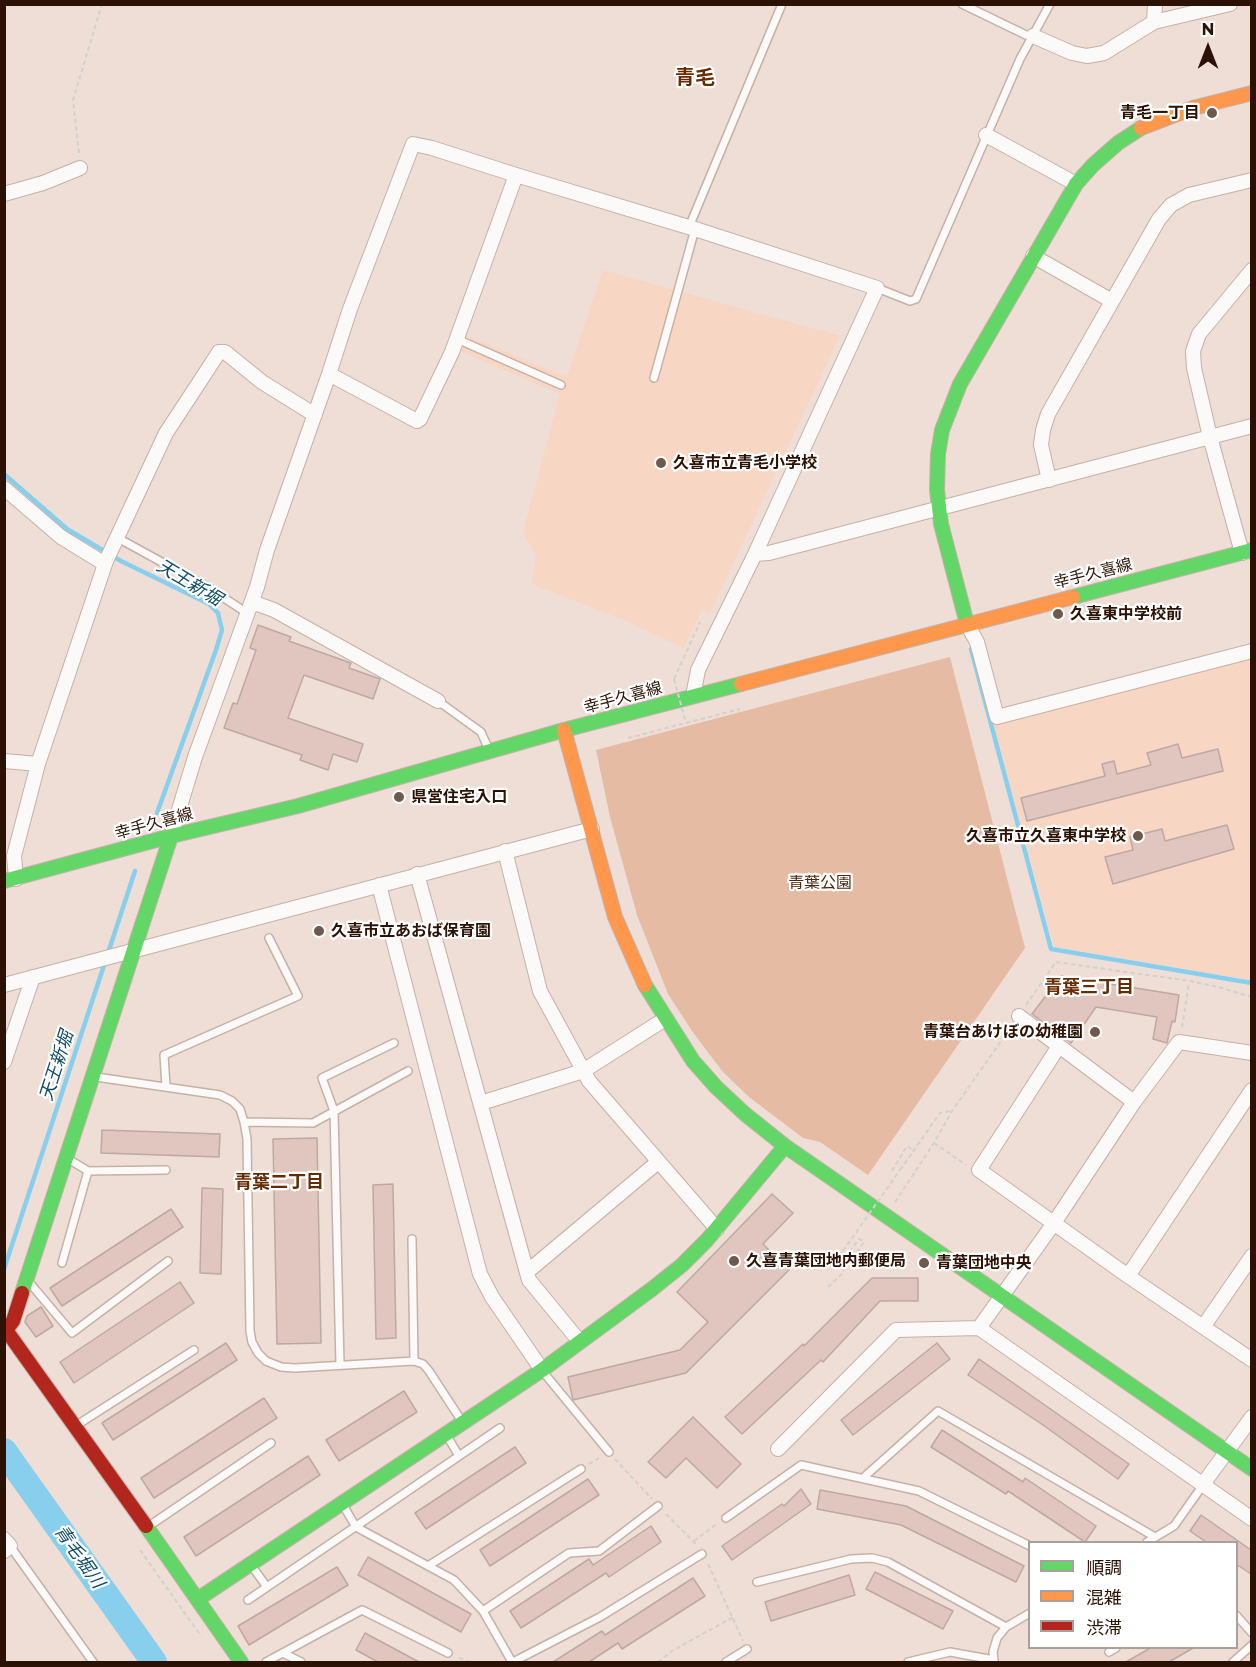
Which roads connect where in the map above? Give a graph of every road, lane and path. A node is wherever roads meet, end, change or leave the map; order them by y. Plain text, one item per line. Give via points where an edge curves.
1 (102, 4) edge
2 (782, 4) edge
3 (962, 4) edge
4 (1050, 4) edge
5 (1155, 4) edge
6 (1230, 4) edge
7 (1154, 22) junction
8 (1033, 36) junction
9 (1251, 93) edge
10 (986, 135) junction
11 (80, 168) joint
12 (516, 175) junction
13 (1251, 180) edge
14 (1076, 184) junction
15 (4, 194) edge
16 (692, 228) junction
17 (1033, 256) junction
18 (1251, 270) edge
19 (877, 288) junction
20 (1112, 301) junction
21 (457, 339) junction
22 (329, 374) junction
23 (654, 378) dead end
24 (561, 385) dead end
25 (315, 415) junction
26 (1251, 426) edge
27 (1210, 436) junction
28 (1049, 480) junction
29 (4, 488) edge
30 (938, 508) junction
31 (113, 542) junction
32 (1247, 551) edge
33 (754, 554) junction
34 (105, 563) junction
35 (249, 607) junction
36 (700, 622) dead end
37 (967, 624) junction
38 (1251, 651) edge
39 (693, 696) junction
40 (438, 701) joint
41 (740, 709) dead end
42 (686, 723) junction
43 (564, 730) junction
44 (628, 738) dead end
45 (489, 751) junction
46 (4, 761) edge
47 (38, 764) junction
48 (592, 829) junction
49 (171, 836) junction
50 (505, 851) junction
51 (417, 874) junction
52 (10, 880) edge
53 (379, 885) junction
54 (269, 938) dead end
55 (128, 953) junction
56 (33, 977) junction
57 (1190, 981) junction
58 (4, 985) edge
59 (1251, 997) edge
60 (1019, 1016) junction
61 (664, 1019) junction
62 (394, 1042) dead end
63 (1179, 1042) junction
64 (1059, 1046) junction
65 (1251, 1053) edge
66 (4, 1062) edge
67 (408, 1071) dead end
68 (584, 1071) junction
69 (94, 1077) junction
70 (165, 1087) junction
71 (1251, 1090) edge
72 (1134, 1102) junction
73 (481, 1103) junction
74 (334, 1111) junction
75 (952, 1111) junction
76 (244, 1122) junction
77 (934, 1143) junction
78 (785, 1146) junction
79 (913, 1150) junction
80 (66, 1158) junction
81 (658, 1162) junction
82 (166, 1170) dead end
83 (979, 1170) junction
84 (88, 1171) junction
85 (891, 1171) dead end
86 (894, 1203) dead end
87 (1054, 1223) junction
88 (717, 1229) junction
89 (412, 1239) dead end
90 (843, 1251) junction
91 (1251, 1256) edge
92 (168, 1261) dead end
93 (62, 1263) dead end
94 (833, 1263) dead end
95 (527, 1272) junction
96 (1128, 1276) junction
97 (26, 1278) junction
98 (828, 1287) dead end
99 (1001, 1296) junction
100 (1203, 1327) junction
101 (979, 1328) junction
102 (5, 1329) edge
103 (580, 1342) junction
104 (194, 1350) dead end
105 (1251, 1360) edge
106 (414, 1361) junction
107 (340, 1365) junction
108 (542, 1370) junction
109 (1251, 1416) edge
110 (462, 1422) junction
111 (74, 1426) junction
112 (500, 1428) dead end
113 (446, 1434) junction
114 (271, 1443) dead end
115 (778, 1449) dead end
116 (609, 1452) joint
117 (1226, 1452) junction
118 (459, 1456) junction
119 (581, 1469) joint
120 (1251, 1469) edge
121 (863, 1479) junction
122 (1203, 1484) junction
123 (342, 1503) junction
124 (658, 1506) dead end
125 (726, 1518) joint
126 (1251, 1519) edge
127 (147, 1527) junction
128 (356, 1527) junction
129 (1155, 1537) junction
130 (1149, 1541) edge
131 (6, 1545) edge
132 (1028, 1546) edge
133 (702, 1554) junction
134 (250, 1564) junction
135 (428, 1566) junction
136 (757, 1582) dead end
137 (267, 1587) junction
138 (198, 1599) junction
139 (248, 1600) dead end
140 (483, 1611) junction
141 (1028, 1613) edge
142 (733, 1617) junction
143 (1238, 1617) edge
144 (1006, 1627) junction
145 (1251, 1633) edge
146 (1251, 1645) edge
147 (747, 1649) joint
148 (283, 1653) junction
149 (448, 1653) dead end
150 (994, 1661) edge
151 (93, 1662) edge
152 (241, 1662) edge
153 (266, 1662) edge
154 (301, 1662) edge
155 (512, 1662) edge
156 (658, 1662) edge
157 (726, 1662) edge
158 (908, 1662) edge
159 (1233, 1662) edge

1 - 11 path via 73,100
2 - 16 lane
3 - 8 lane
4 - 8 lane
5 - 7 street
6 - 7 street
7 - 8 street via 1104,53 1087,56
8 - 10 lane
9 - 14 street via 1185,110 1143,126 1093,165
10 - 14 street
10 - 19 lane via 916,299 910,301
11 - 15 street
12 - 16 street
12 - 21 street
12 - 22 street via 413,144
13 - 20 street via 1189,195 1171,205
14 - 17 street
16 - 19 street
16 - 23 lane
17 - 20 street
17 - 30 street via 950,406 938,454
18 - 27 street via 1199,334 1193,351
19 - 33 street
20 - 28 street via 1042,430 1041,445
21 - 22 street via 417,421
21 - 24 lane
22 - 25 street
25 - 31 street via 262,382 225,352 219,352 166,433
25 - 35 street
26 - 27 street
27 - 28 street
27 - 32 street
28 - 30 street
29 - 34 street via 61,537
30 - 33 street
30 - 37 street
31 - 34 street
31 - 35 lane
32 - 37 street, 幸手久喜線
33 - 39 street via 698,670
34 - 47 street
35 - 40 street via 274,610
35 - 49 street
36 - 42 path, bridge via 674,679
37 - 38 street via 977,642 997,717
37 - 39 street, 幸手久喜線
39 - 43 street, 幸手久喜線
40 - 45 lane via 481,732
41 - 42 path
42 - 44 path
43 - 45 street, 幸手久喜線
43 - 48 street
45 - 49 street, 幸手久喜線 via 298,806
46 - 47 street
47 - 52 street
48 - 50 street
48 - 61 street via 615,917
49 - 52 street, 幸手久喜線
49 - 55 street
50 - 51 street
50 - 68 street via 540,991
51 - 53 street
51 - 73 street
53 - 55 street
53 - 108 street via 480,1274
54 - 70 lane via 298,996 164,1055
55 - 56 street
55 - 69 street
56 - 58 street
56 - 66 street
57 - 59 path
57 - 60 path via 1056,962
57 - 63 path
60 - 64 street
60 - 75 path
61 - 68 street
61 - 78 street via 716,1087
62 - 74 lane via 322,1078
63 - 65 street
63 - 72 street
64 - 72 street
64 - 83 street
67 - 74 lane
68 - 73 street
68 - 81 street
69 - 70 lane
69 - 80 street
70 - 76 lane via 220,1095 240,1109
71 - 96 street
72 - 87 street
73 - 95 street
74 - 76 lane via 313,1123
74 - 107 lane
75 - 77 path
75 - 79 path via 940,1113
76 - 107 lane via 252,1342 266,1361 281,1367
77 - 83 path
77 - 86 path
78 - 88 street
78 - 99 street
79 - 85 path via 907,1146
79 - 90 path, bridge
80 - 84 lane
80 - 97 street
81 - 88 street
81 - 95 street
82 - 84 lane
83 - 87 street
84 - 93 lane
87 - 96 street
87 - 99 street
88 - 103 street via 682,1265
89 - 106 lane
90 - 94 path
90 - 98 path via 847,1255 859,1239 864,1242
91 - 100 street
92 - 97 lane via 72,1333
95 - 103 street
96 - 100 street
97 - 102 street via 13,1321
99 - 101 street
99 - 117 street
100 - 105 street
101 - 115 street via 896,1330
101 - 122 street
102 - 111 street
103 - 108 street
104 - 111 lane
106 - 107 lane
106 - 110 lane via 429,1371
108 - 110 street
108 - 116 lane
109 - 117 street
110 - 113 street
111 - 127 street
112 - 118 lane
113 - 118 lane
113 - 123 street
114 - 127 lane
116 - 119 path
117 - 120 street
117 - 122 street
118 - 128 lane
119 - 135 lane
121 - 125 lane via 801,1465
121 - 129 lane via 938,1411
121 - 132 lane via 919,1491
122 - 126 street
122 - 129 lane via 1174,1526
123 - 128 lane
123 - 134 street
124 - 140 lane via 599,1551 569,1553
125 - 133 path via 694,1540
127 - 138 street
128 - 135 lane
128 - 137 lane
129 - 130 lane
131 - 151 lane
133 - 142 path
133 - 155 lane via 600,1617
134 - 137 lane
134 - 138 street
135 - 140 lane via 454,1580
136 - 144 lane via 850,1558 872,1558 888,1562
137 - 139 lane
138 - 152 street
140 - 155 lane
141 - 144 lane
142 - 147 path
142 - 156 path
143 - 145 lane
144 - 150 lane via 997,1638
146 - 159 lane
147 - 157 lane
148 - 149 lane via 362,1610
148 - 153 lane
148 - 154 lane
150 - 158 lane via 950,1652

